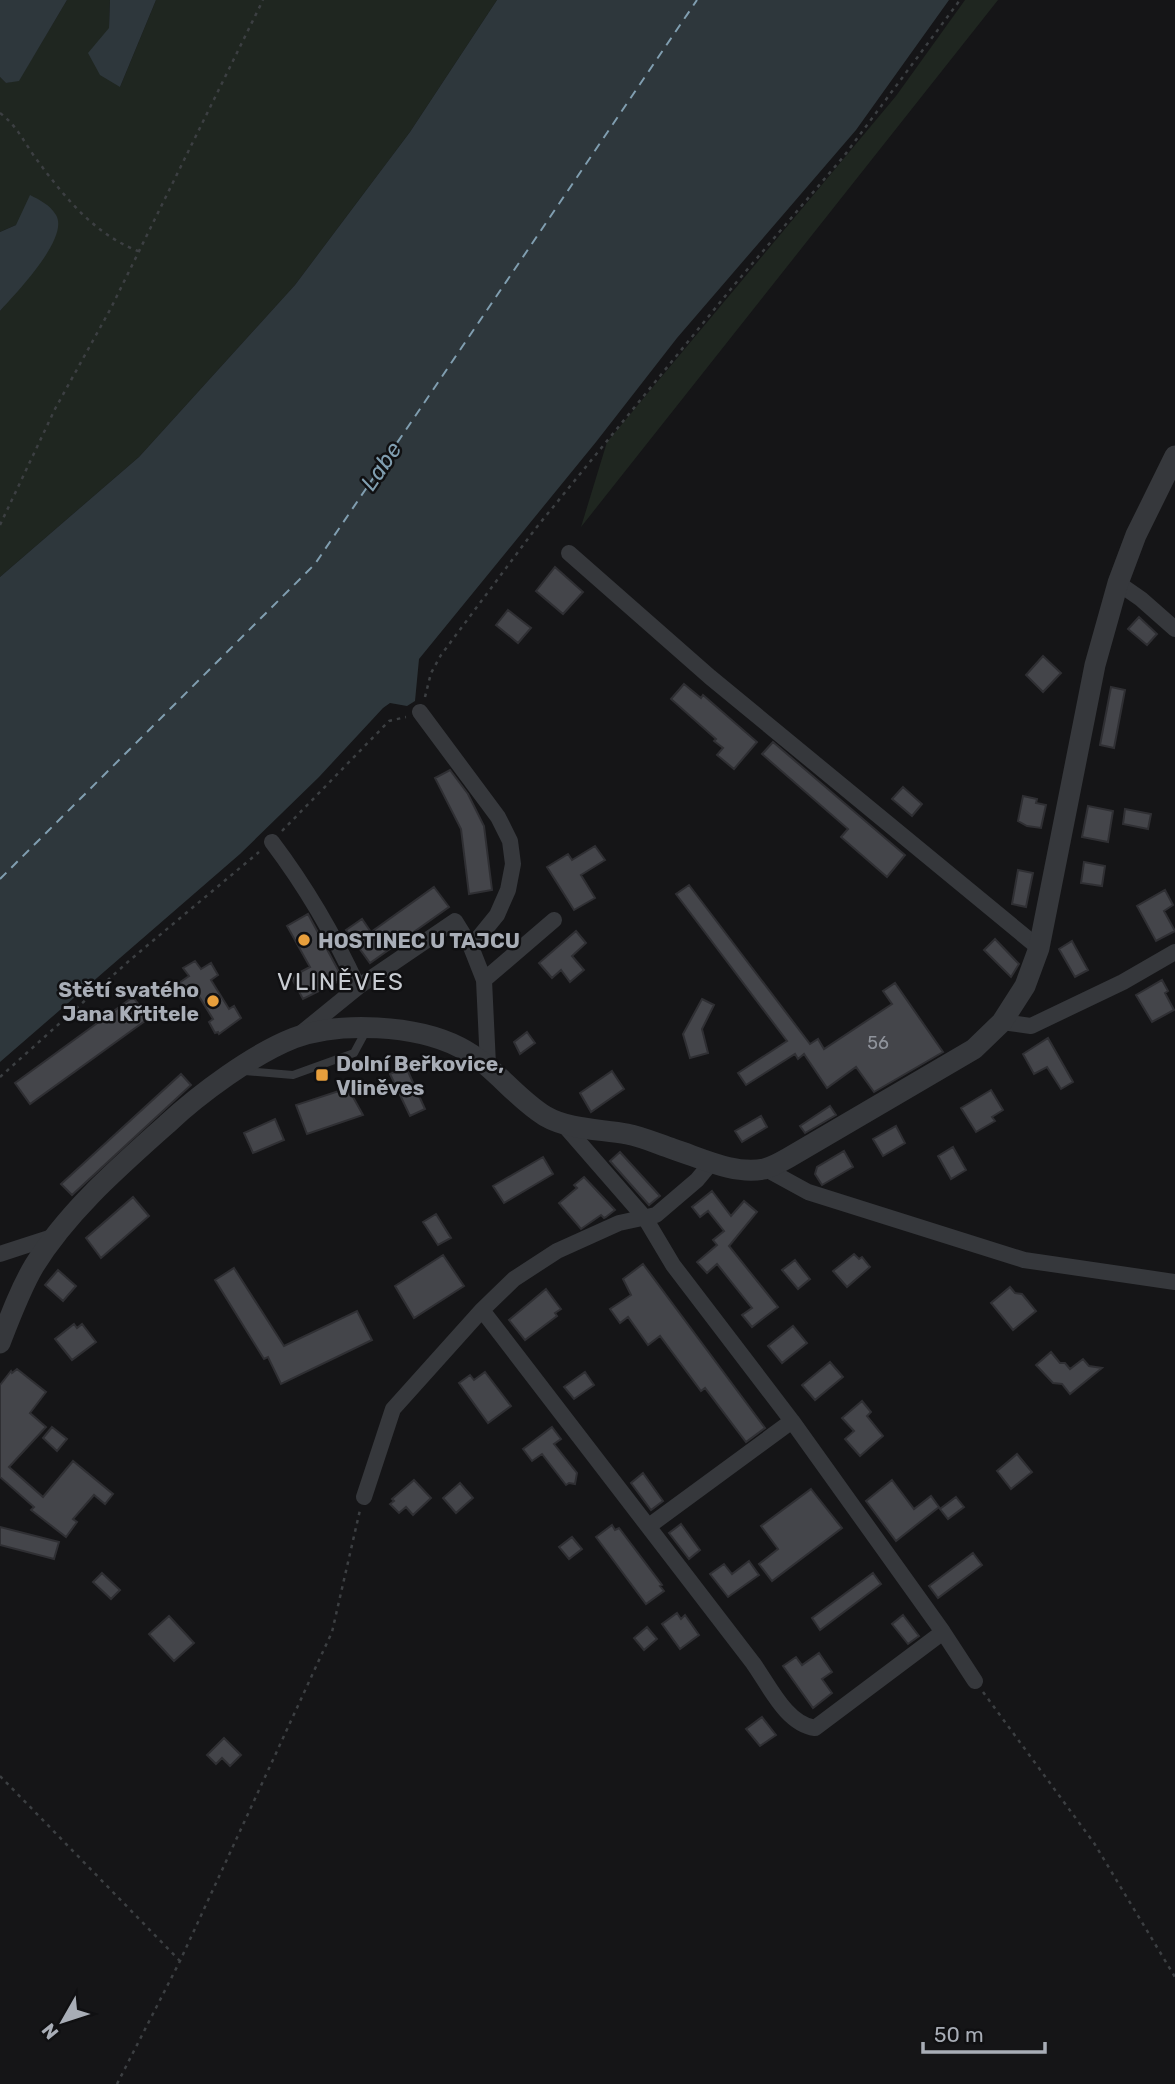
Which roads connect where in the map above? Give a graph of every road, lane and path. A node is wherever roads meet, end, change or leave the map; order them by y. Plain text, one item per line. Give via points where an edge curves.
1 (263, 0) edge
2 (960, 0) edge
3 (0, 113) edge
4 (138, 251) junction
5 (1175, 456) edge
6 (0, 525) edge
7 (569, 553) dead end
8 (1118, 583) junction
9 (1175, 629) edge
10 (420, 712) junction
11 (272, 842) junction
12 (554, 920) dead end
13 (471, 947) junction
14 (1039, 948) junction
15 (1175, 953) edge
16 (484, 980) junction
17 (358, 987) junction
18 (1002, 1022) junction
19 (368, 1028) junction
20 (294, 1038) junction
21 (488, 1065) junction
22 (238, 1070) junction
23 (0, 1077) edge
24 (564, 1125) junction
25 (712, 1162) junction
26 (766, 1169) junction
27 (645, 1218) junction
28 (55, 1236) junction
29 (0, 1254) edge
30 (1175, 1282) edge
31 (482, 1310) junction
32 (0, 1343) edge
33 (792, 1421) junction
34 (363, 1497) joint
35 (649, 1526) junction
36 (943, 1632) junction
37 (975, 1681) joint
38 (0, 1776) edge
39 (180, 1961) junction
40 (1175, 1977) edge
41 (117, 2084) edge

1 - 4 path
2 - 10 path via 844,156 536,528 441,655
3 - 4 path via 13,123 82,216
4 - 6 path
5 - 8 street
7 - 14 street via 710,677
8 - 9 street
8 - 14 street via 1088,692
10 - 11 path via 389,720
10 - 13 street via 498,817 510,841 513,864 508,890 497,915
11 - 17 street via 336,941
11 - 23 path via 130,960
12 - 16 street
13 - 16 street
13 - 17 street via 455,921
14 - 18 street via 1025,986
15 - 18 street via 1031,1026
16 - 21 street
17 - 20 street
18 - 26 street via 974,1049
19 - 20 street
19 - 21 street via 437,1037
19 - 22 lane via 354,1053 293,1075
20 - 22 street
21 - 24 street via 544,1115
22 - 28 street via 178,1114 75,1210
24 - 25 street via 632,1135
24 - 27 street
25 - 26 street via 740,1171
25 - 27 street via 656,1215
26 - 30 street via 807,1192 1024,1259
27 - 31 street via 619,1223 557,1251 514,1279
27 - 33 street via 673,1265
28 - 29 street
28 - 32 street via 34,1268
31 - 34 street via 393,1409
31 - 35 street
33 - 35 street
33 - 36 street
34 - 39 path via 332,1632
35 - 36 street via 793,1719 805,1727 815,1728
36 - 37 street
37 - 40 path via 1094,1843
38 - 39 path
39 - 41 path

